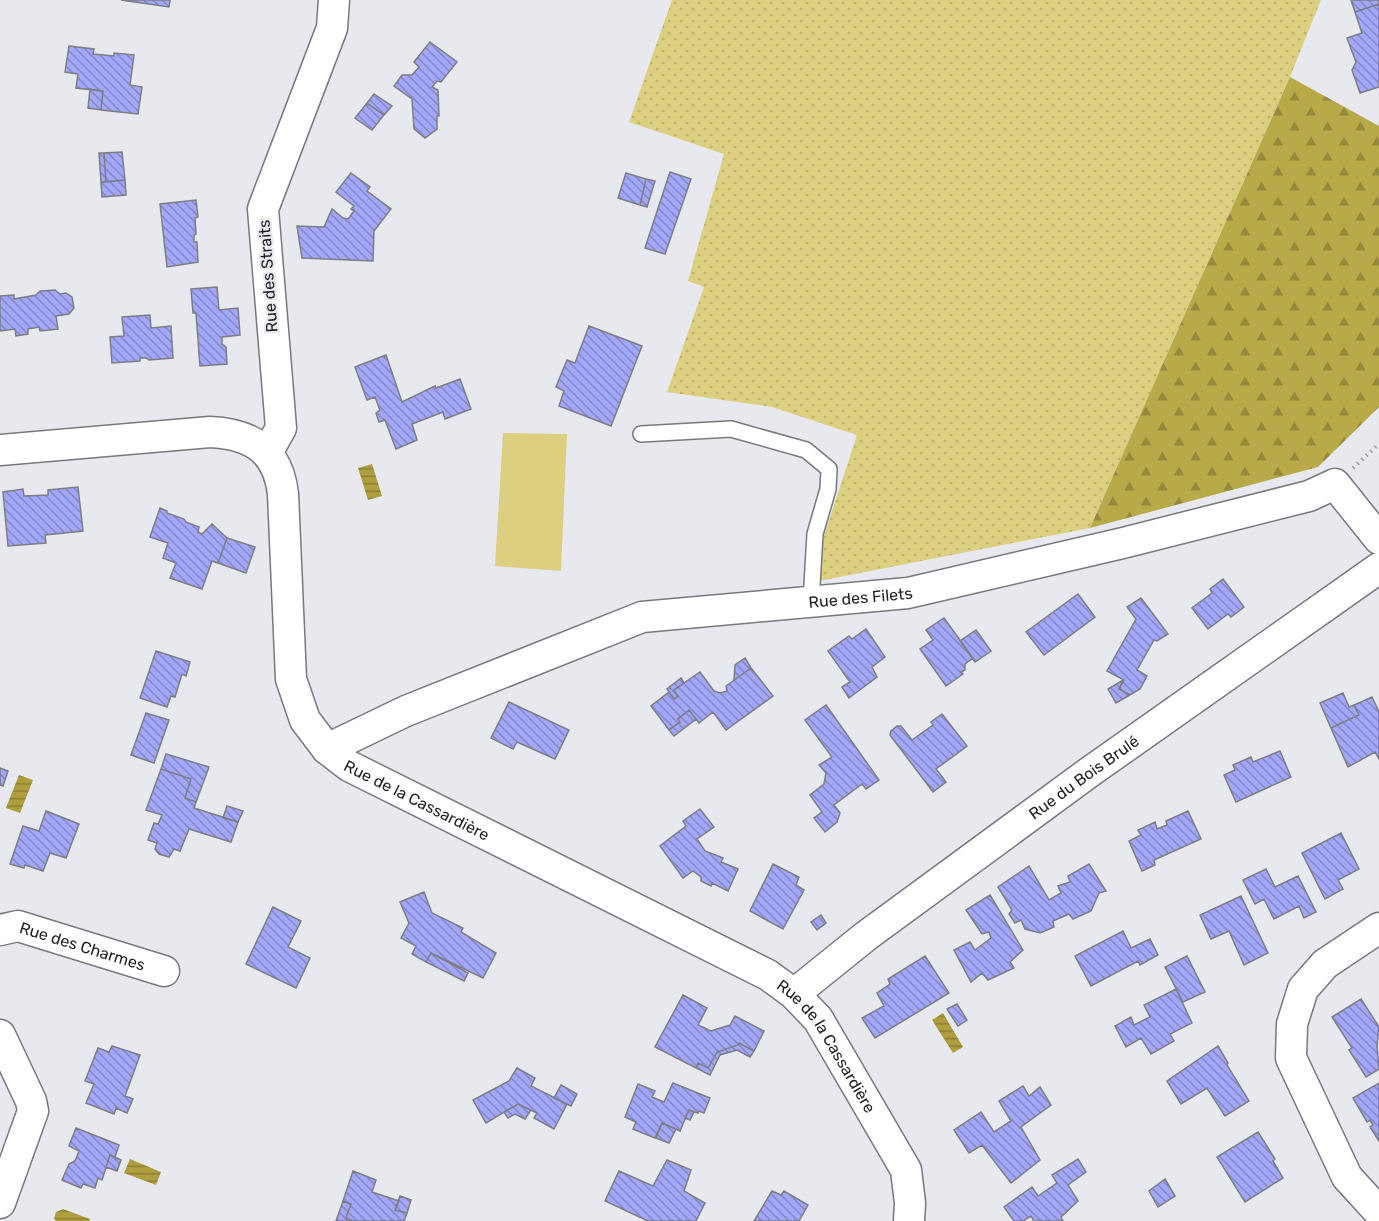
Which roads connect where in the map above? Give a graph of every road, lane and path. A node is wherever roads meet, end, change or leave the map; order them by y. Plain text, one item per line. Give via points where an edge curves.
1 (334, 0) edge
2 (641, 435) dead end
3 (0, 450) edge
4 (267, 453) junction
5 (1379, 539) edge
6 (1379, 568) edge
7 (811, 602) junction
8 (327, 749) junction
9 (1379, 928) edge
10 (0, 930) edge
11 (164, 971) dead end
12 (794, 994) junction
13 (0, 1035) edge
14 (0, 1203) edge
15 (1379, 1212) edge
16 (909, 1221) edge

1 - 4 street, Rue des Straits via 332,28 263,209 281,428
2 - 7 lane via 731,429 806,450 829,469 828,489 815,534
3 - 4 street via 210,432 232,434
4 - 8 street, Rue de la Cassardière via 282,480 291,680 305,720
5 - 7 street, Rue des Filets via 1335,484 1298,499 908,593
6 - 12 street, Rue du Bois Brulé via 1091,771 866,936
7 - 8 street, Rue des Filets via 642,617 406,711
8 - 12 street, Rue de la Cassardière via 349,766 768,975
9 - 15 street via 1325,964 1303,989 1292,1024 1291,1058 1347,1177
10 - 11 street, Rue des Charmes via 18,926
12 - 16 street, Rue de la Cassardière via 818,1019 906,1170
13 - 14 street via 33,1111

